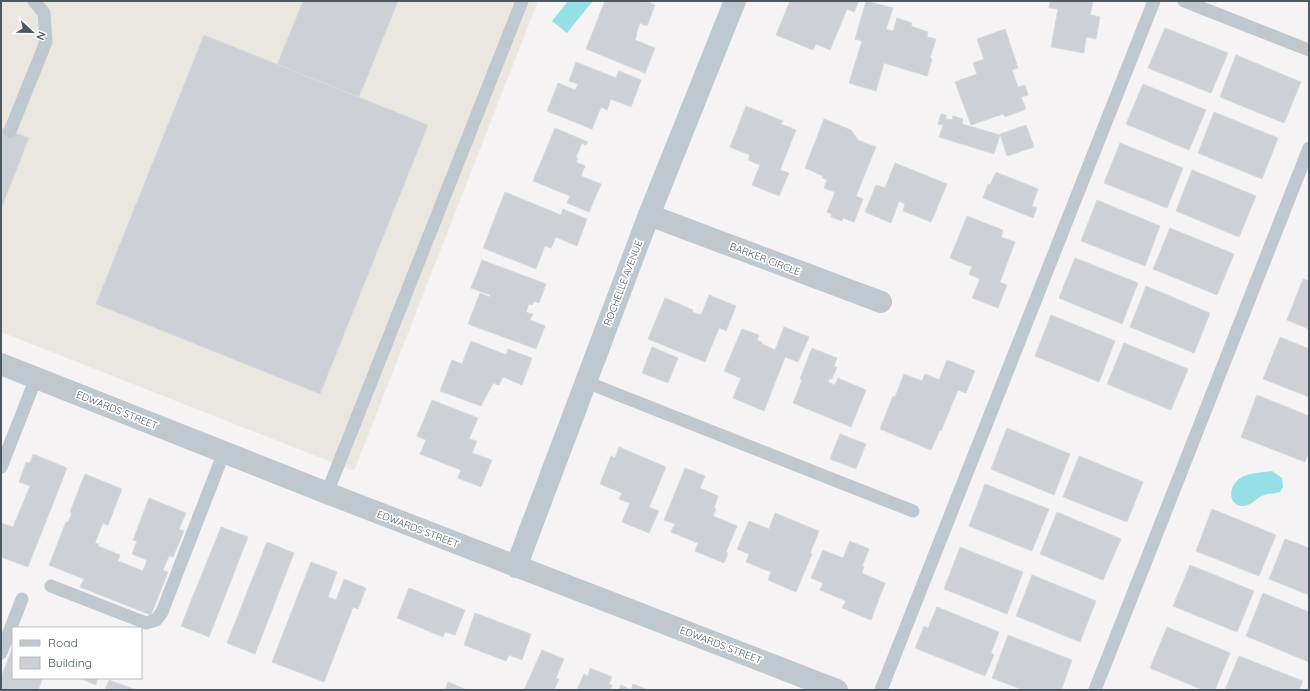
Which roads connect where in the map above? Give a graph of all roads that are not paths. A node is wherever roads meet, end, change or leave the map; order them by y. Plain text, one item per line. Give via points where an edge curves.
1 (34, 1) edge
2 (522, 1) edge
3 (735, 1) edge
4 (1154, 1) edge
5 (1184, 1) edge
6 (1309, 50) edge
7 (10, 131) dead end
8 (1309, 148) edge
9 (649, 215) junction
10 (880, 302) dead end
11 (1, 364) edge
12 (36, 378) junction
13 (586, 382) junction
14 (224, 452) junction
15 (1, 468) edge
16 (328, 493) junction
17 (913, 510) dead end
18 (516, 567) junction
19 (51, 586) dead end
20 (22, 599) dead end
21 (1, 653) edge
22 (837, 690) edge
23 (881, 690) edge
24 (1095, 690) edge

1 - 7 lane via 44,13 46,42
2 - 16 lane
3 - 9 street, ROCHELLE AVENUE
4 - 23 lane
5 - 6 lane
8 - 24 lane
9 - 10 street, BARKER CIRCLE
9 - 13 street, ROCHELLE AVENUE
11 - 12 street, EDWARDS STREET
12 - 14 street, EDWARDS STREET
12 - 15 lane
13 - 17 lane
13 - 18 street, ROCHELLE AVENUE
14 - 16 street, EDWARDS STREET
14 - 19 lane via 162,612 156,620 146,623
16 - 18 street, EDWARDS STREET
18 - 22 street, EDWARDS STREET
20 - 21 lane

